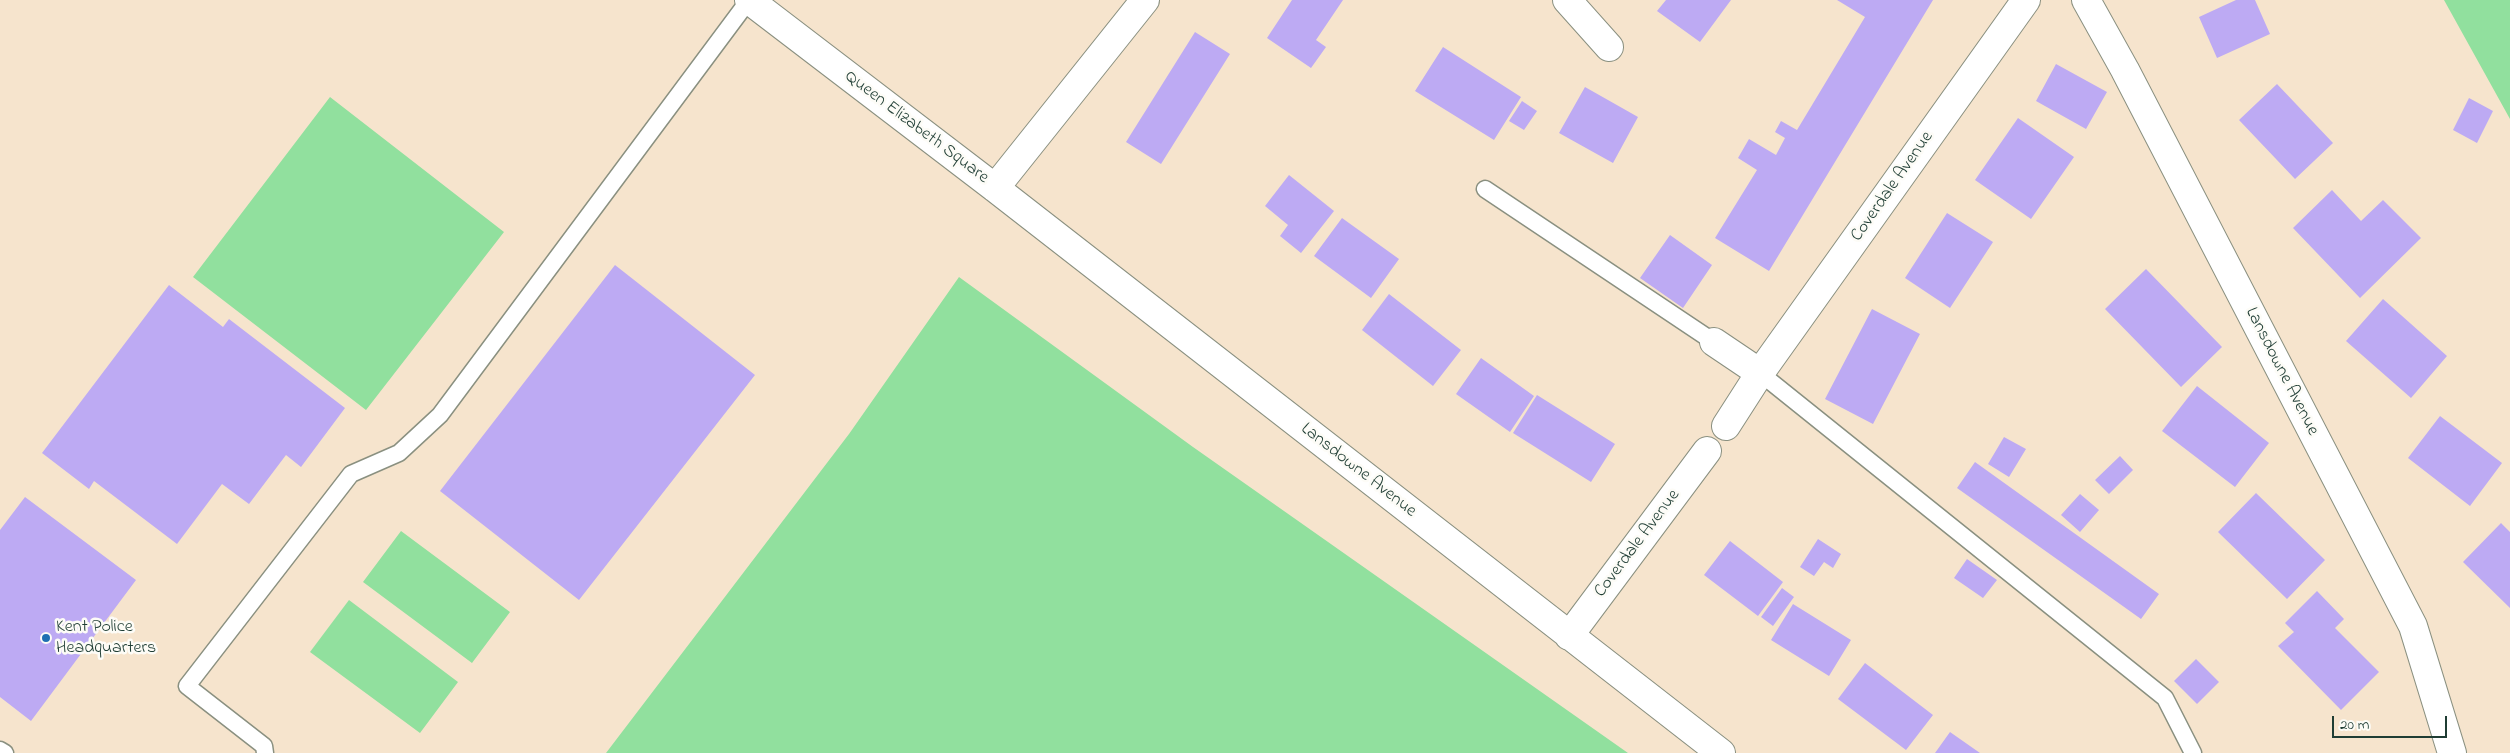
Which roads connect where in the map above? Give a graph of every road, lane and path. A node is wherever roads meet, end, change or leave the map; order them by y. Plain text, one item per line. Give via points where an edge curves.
1 (749, 0) edge
2 (1567, 0) edge
3 (2026, 0) edge
4 (2086, 0) edge
5 (1138, 3) edge
6 (1609, 47) dead end
7 (995, 188) junction
8 (1485, 189) dead end
9 (1714, 342) joint
10 (1760, 373) junction
11 (1726, 426) dead end
12 (1707, 451) dead end
13 (1569, 636) junction
14 (0, 750) edge
15 (5, 753) edge
16 (265, 753) edge
17 (1721, 753) edge
18 (2194, 753) edge
19 (2452, 753) edge

1 - 7 street, Queen Elizabeth Square
1 - 16 lane via 440,415 399,453 351,474 187,686 264,746
2 - 6 street
3 - 10 street, Coverdale Avenue
4 - 19 street, Lansdowne Avenue via 2413,626
5 - 7 street, Queen Elizabeth Square
7 - 13 street, Lansdowne Avenue
8 - 9 lane
9 - 10 street
10 - 11 street, Coverdale Avenue
10 - 18 lane via 2165,698
12 - 13 street, Coverdale Avenue
13 - 17 street, Lansdowne Avenue
14 - 15 lane

